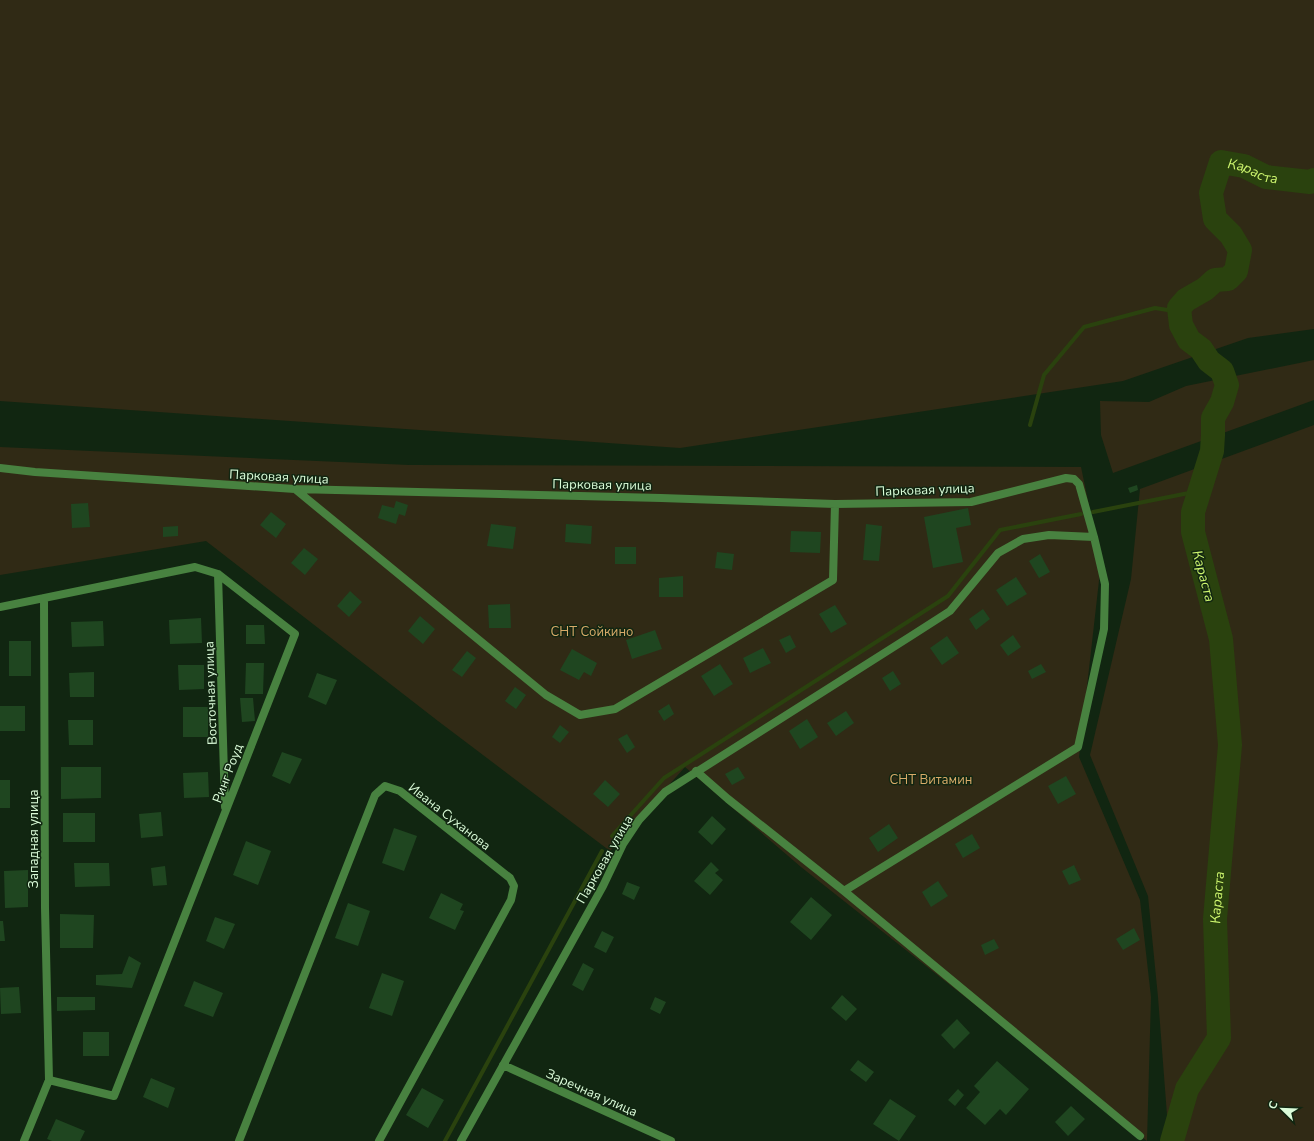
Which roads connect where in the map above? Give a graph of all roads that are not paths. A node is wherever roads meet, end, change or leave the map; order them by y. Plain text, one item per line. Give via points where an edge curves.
1 (0, 468) edge
2 (295, 490) junction
3 (836, 504) junction
4 (1094, 537) junction
5 (218, 574) junction
6 (44, 598) junction
7 (0, 607) edge
8 (696, 771) junction
9 (225, 812) junction
10 (844, 891) junction
11 (503, 1065) junction
12 (49, 1080) junction
13 (1140, 1136) dead end
14 (24, 1141) edge
15 (239, 1141) edge
16 (379, 1141) edge
17 (461, 1141) edge
18 (672, 1141) edge

1 - 2 street, Парковая улица
2 - 3 street, Парковая улица
2 - 3 street via 546,695 580,715 615,709 833,580
3 - 4 street, Парковая улица via 971,502 1066,478 1074,479 1079,484
4 - 8 street, Парковая улица via 1049,535 1023,539 998,553 950,611
4 - 10 street via 1105,584 1104,629 1078,747
5 - 6 street, Ринг Роуд via 195,567
5 - 9 street, Восточная улица
5 - 9 street, Ринг Роуд via 295,634
6 - 7 street, Ринг Роуд
6 - 12 street, Западная улица via 45,908
8 - 10 street
8 - 11 street, Парковая улица via 665,792 639,820 623,844
9 - 12 street, Ринг Роуд via 114,1096
10 - 13 street
11 - 17 street, Парковая улица
11 - 18 street, Заречная улица
12 - 14 street
15 - 16 street, Ивана Суханова via 375,795 385,786 400,791 510,878 514,886 511,900

